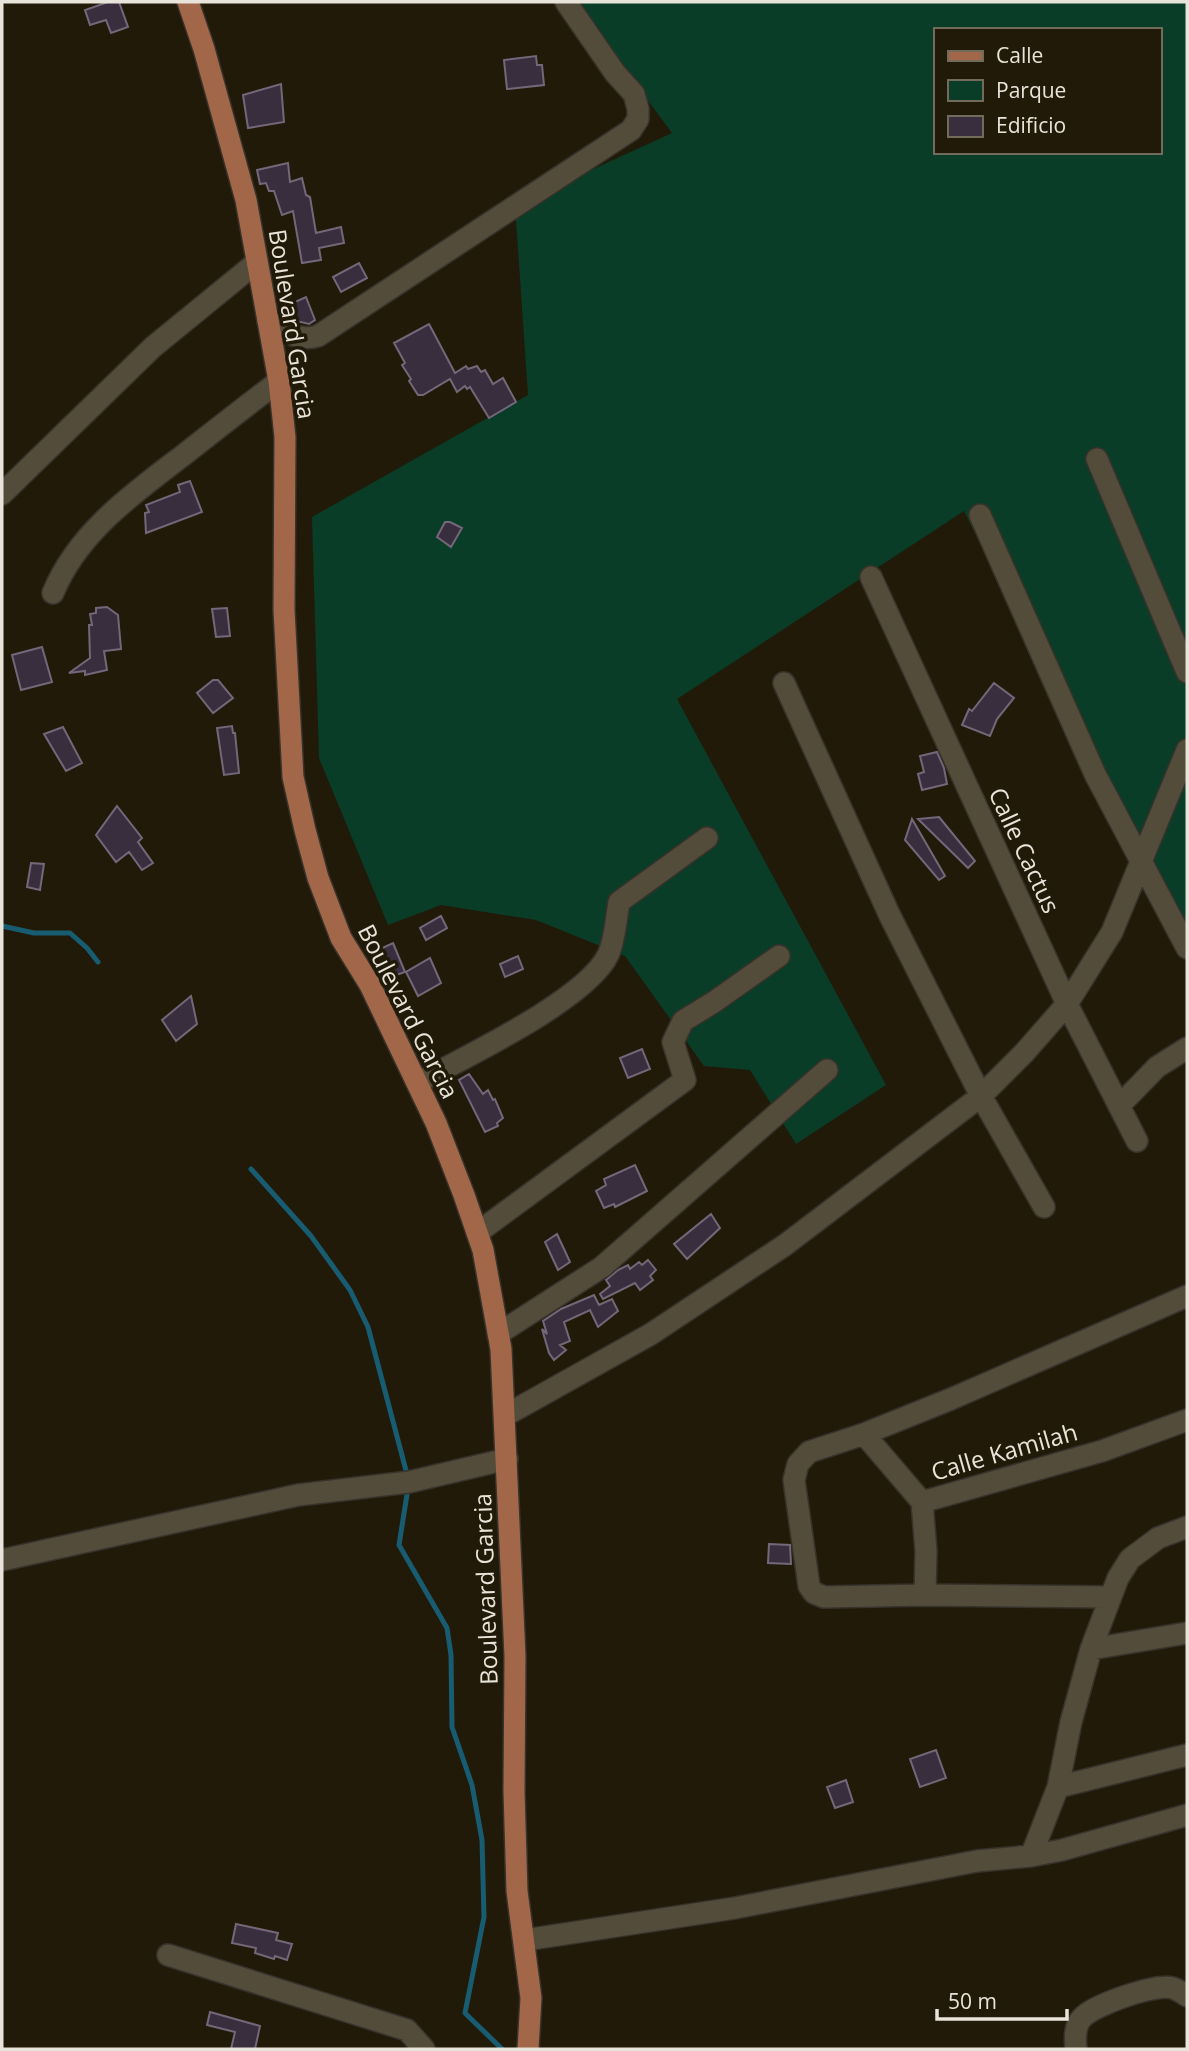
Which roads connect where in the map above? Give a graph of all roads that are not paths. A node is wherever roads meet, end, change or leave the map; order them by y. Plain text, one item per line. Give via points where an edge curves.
1 (188, 2) edge
2 (566, 2) edge
3 (257, 262) junction
4 (268, 321) junction
5 (279, 381) junction
6 (1097, 459) dead end
7 (2, 494) edge
8 (980, 515) dead end
9 (872, 576) dead end
10 (53, 593) dead end
11 (1187, 672) edge
12 (784, 683) dead end
13 (1187, 750) edge
14 (707, 838) dead end
15 (1142, 860) junction
16 (1187, 948) edge
17 (779, 956) dead end
18 (1067, 1004) junction
19 (1187, 1048) edge
20 (827, 1070) dead end
21 (417, 1083) junction
22 (981, 1096) junction
23 (1119, 1106) junction
24 (1137, 1141) dead end
25 (1044, 1207) dead end
26 (477, 1233) junction
27 (1187, 1296) edge
28 (498, 1334) junction
29 (506, 1415) junction
30 (1187, 1420) edge
31 (864, 1434) junction
32 (507, 1459) junction
33 (922, 1502) junction
34 (1187, 1527) edge
35 (2, 1560) edge
36 (925, 1595) junction
37 (1110, 1597) junction
38 (1187, 1633) edge
39 (1091, 1649) junction
40 (1187, 1755) edge
41 (1058, 1787) junction
42 (1187, 1815) edge
43 (1031, 1856) junction
44 (525, 1940) junction
45 (168, 1955) dead end
46 (1187, 2002) edge
47 (424, 2049) edge
48 (528, 2049) edge
49 (1076, 2049) edge

1 - 3 main road, Boulevard Garcia via 246,200
2 - 4 street via 634,94 638,119 631,130 318,336 297,337
3 - 4 main road, Boulevard Garcia
3 - 7 street via 153,347
4 - 5 main road, Boulevard Garcia
5 - 10 street via 128,498 79,546
5 - 21 main road, Boulevard Garcia via 285,437 284,610 293,777 318,878 341,938 370,985
6 - 11 street
8 - 15 street via 1095,774
9 - 18 street, Calle Cactus
12 - 22 street via 890,916
13 - 15 street
14 - 21 street via 619,902 608,955 586,983 523,1025
15 - 16 street
15 - 18 street via 1112,932
17 - 26 street via 683,1021 673,1042 685,1080
18 - 22 street
18 - 23 street, Calle Cactus
19 - 23 street via 1157,1067
20 - 28 street via 602,1267
21 - 26 main road, Boulevard Garcia
22 - 25 street
22 - 29 street via 785,1245 651,1334
23 - 24 street, Calle Cactus
26 - 28 main road, Boulevard Garcia
27 - 31 street
28 - 29 main road, Boulevard Garcia
29 - 32 main road, Boulevard Garcia
30 - 33 street, Calle Kamilah via 1101,1451
31 - 33 street
31 - 36 street via 809,1452 798,1464 794,1480 809,1586 824,1597
32 - 35 street via 408,1482 298,1495
32 - 44 main road, Boulevard Garcia via 517,1891
33 - 36 street, Calle Kamilah
34 - 37 street via 1158,1538 1130,1559
36 - 37 street
37 - 39 street
38 - 39 street
39 - 41 street
40 - 41 street
41 - 43 street
42 - 43 street
43 - 44 street via 977,1861 735,1908
44 - 48 main road, Boulevard Garcia via 531,1998
45 - 47 street via 407,2030
46 - 49 street via 1172,1988 1160,1987 1116,1999 1083,2016 1077,2026

